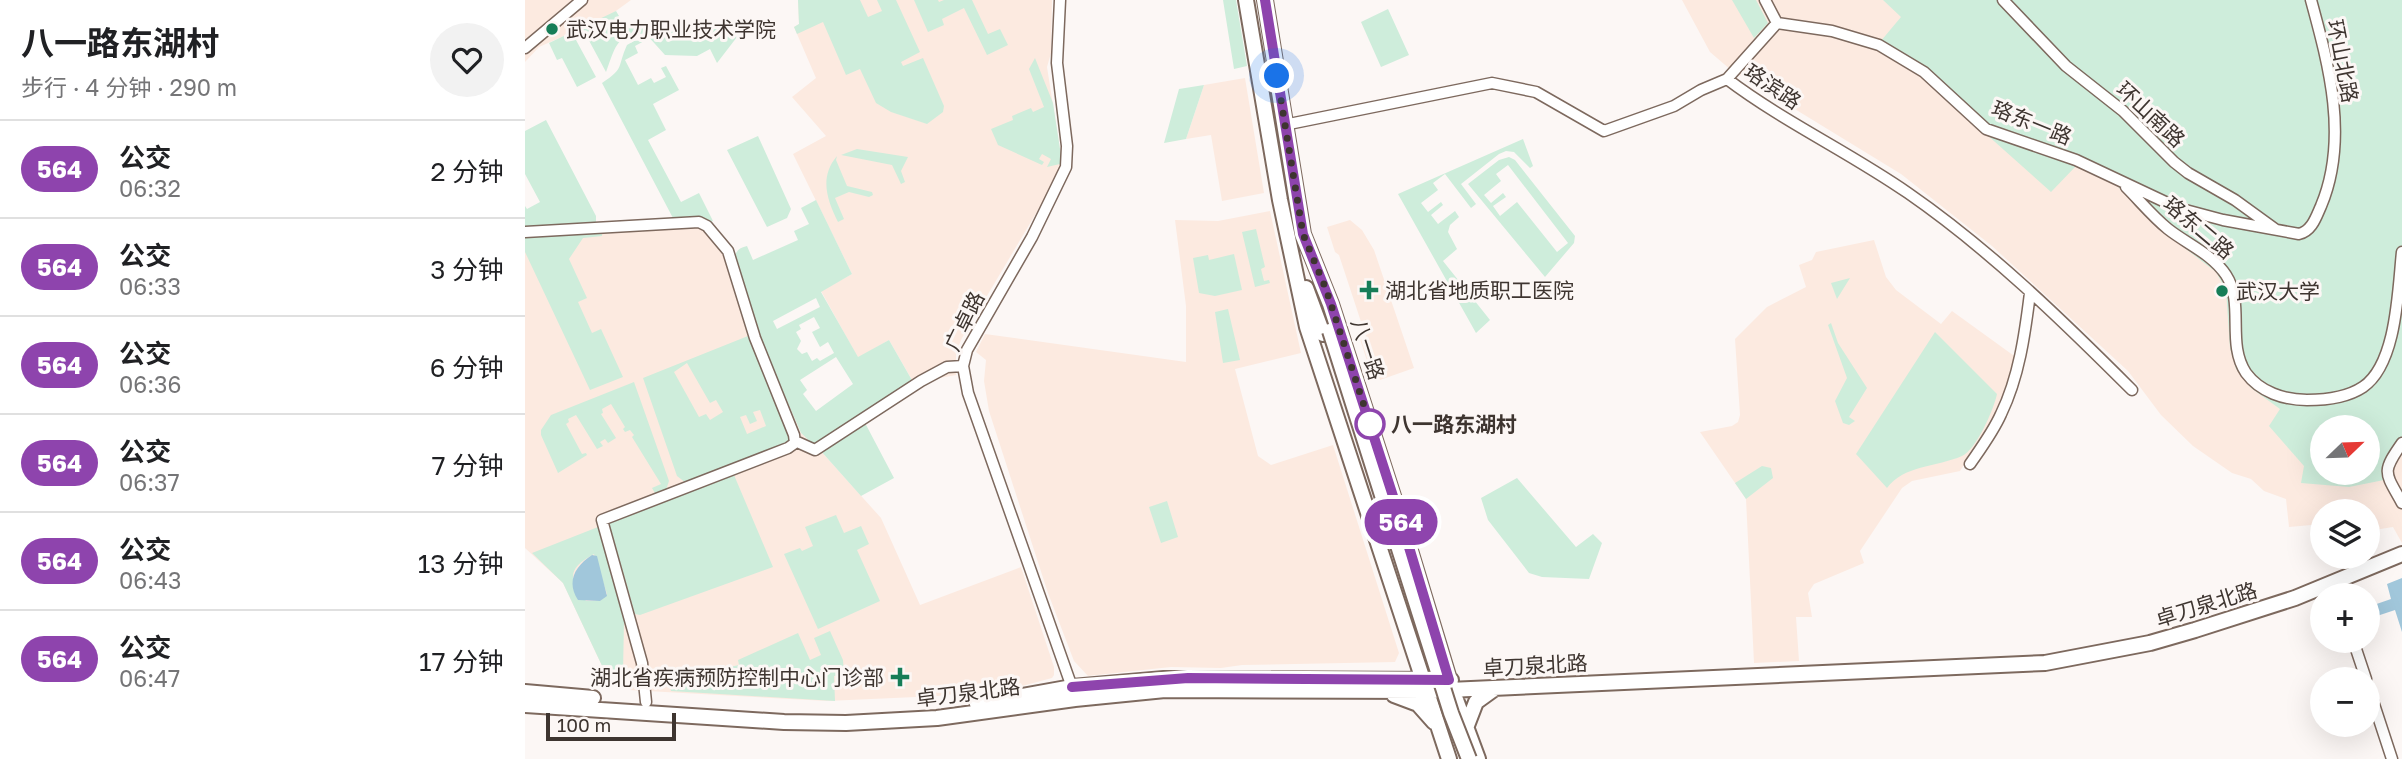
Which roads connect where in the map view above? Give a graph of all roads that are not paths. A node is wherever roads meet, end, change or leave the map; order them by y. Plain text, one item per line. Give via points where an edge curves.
1 (582, 0) edge
2 (1060, 0) edge
3 (1246, 0) edge
4 (1265, 0) edge
5 (1765, 0) edge
6 (2003, 0) edge
7 (2311, 0) edge
8 (1777, 23) junction
9 (525, 48) edge
10 (1727, 79) junction
11 (1284, 125) junction
12 (2120, 181) junction
13 (525, 232) edge
14 (2283, 232) junction
15 (1303, 234) junction
16 (1289, 244) junction
17 (2402, 252) edge
18 (2030, 293) junction
19 (1326, 332) junction
20 (963, 366) junction
21 (2132, 390) dead end
22 (795, 441) junction
23 (2402, 443) edge
24 (1970, 464) dead end
25 (2402, 503) edge
26 (1402, 524) junction
27 (1374, 533) junction
28 (2402, 554) edge
29 (2087, 656) junction
30 (1425, 685) junction
31 (1450, 685) junction
32 (1495, 688) junction
33 (525, 692) edge
34 (1365, 692) junction
35 (1074, 693) junction
36 (646, 702) junction
37 (525, 705) edge
38 (2380, 722) edge
39 (1437, 726) junction
40 (1468, 735) junction
41 (1451, 756) edge
42 (1469, 759) edge
43 (1478, 759) edge
44 (2392, 759) edge

1 - 9 street
2 - 20 street, 广卓路 via 1057,63 1066,167 1033,237 970,342
3 - 16 street, 八一路
4 - 11 street, 八一路
5 - 8 street
6 - 14 street, 环山南路 via 2066,66 2127,115 2174,162
7 - 14 street, 环山北路 via 2331,81 2333,155 2324,198 2311,226 2304,233
8 - 10 street
8 - 12 street, 珞东一路 via 1832,31 1879,45 1924,72 1986,129
10 - 11 street, 珞滨路 via 1674,106 1604,131 1536,92 1492,83
10 - 18 street, 珞滨路 via 1909,194
11 - 15 street, 八一路
12 - 14 street, 珞东一路 via 2188,211
12 - 17 street, 珞东二路 via 2166,228 2210,258 2227,276 2234,294 2240,362 2256,383 2289,399 2344,395 2374,377 2394,324
13 - 22 street via 699,222 708,226 728,251
15 - 19 street, 八一路
15 - 26 street, 八一路 via 1331,304
16 - 19 street, 八一路
16 - 27 street, 八一路 via 1307,327
18 - 21 street, 珞滨路
18 - 24 street via 2021,354 2008,397
19 - 41 street, 八一路
19 - 42 street, 八一路, bridge
20 - 22 street via 947,367 928,377 815,450
20 - 35 street, 广卓路 via 968,393
22 - 36 street via 789,448 602,520 642,663
23 - 25 street via 2387,469
26 - 27 street
26 - 31 street, 八一路
27 - 30 street, 八一路
28 - 29 street, 卓刀泉北路 via 2335,586 2150,643
29 - 31 street, 卓刀泉北路
29 - 32 street, 卓刀泉北路 via 2009,666
30 - 31 street, 卓刀泉北路
30 - 34 street, 卓刀泉北路
30 - 35 street, 卓刀泉北路 via 1188,678
30 - 39 street, 八一路
31 - 32 street, 卓刀泉北路
31 - 40 street, 八一路
32 - 40 street via 1476,702
33 - 36 street, 卓刀泉北路
34 - 35 street, 卓刀泉北路 via 1191,689
34 - 39 street via 1412,700
35 - 36 street, 卓刀泉北路 via 882,713 819,714
35 - 37 street, 卓刀泉北路 via 937,718 846,723
38 - 44 street
39 - 41 street, 八一路
40 - 43 street, 八一路

